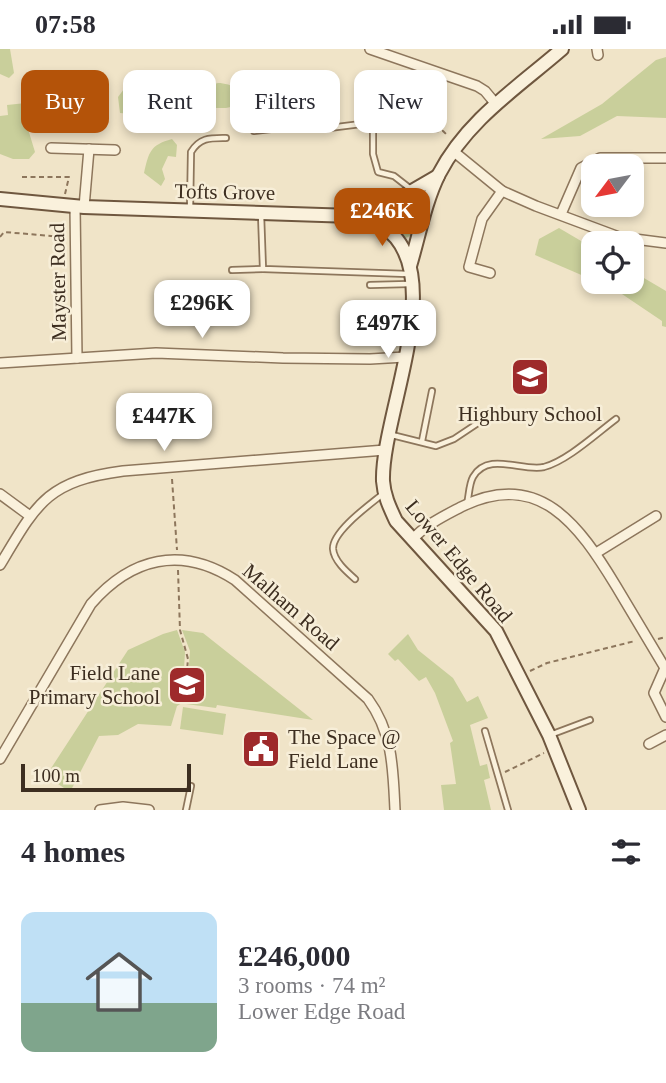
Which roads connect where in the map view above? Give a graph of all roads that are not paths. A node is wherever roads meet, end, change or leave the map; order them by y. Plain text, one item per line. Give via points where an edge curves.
1 (370, 49) edge
2 (562, 49) edge
3 (495, 103) junction
4 (340, 127) edge
5 (226, 138) dead end
6 (51, 148) dead end
7 (455, 148) junction
8 (89, 149) junction
9 (115, 150) dead end
10 (666, 158) edge
11 (438, 176) junction
12 (413, 191) junction
13 (502, 191) junction
14 (0, 199) edge
15 (74, 206) junction
16 (190, 211) junction
17 (261, 212) junction
18 (561, 214) junction
19 (365, 219) junction
20 (666, 243) edge
21 (263, 269) junction
22 (232, 270) dead end
23 (490, 273) dead end
24 (412, 274) junction
25 (370, 285) dead end
26 (405, 357) junction
27 (77, 358) junction
28 (0, 363) edge
29 (432, 391) dead end
30 (487, 417) dead end
31 (616, 419) dead end
32 (388, 434) junction
33 (422, 441) junction
34 (385, 450) junction
35 (385, 492) junction
36 (0, 493) edge
37 (467, 504) junction
38 (30, 516) junction
39 (656, 516) dead end
40 (412, 540) junction
41 (596, 553) junction
42 (0, 565) edge
43 (355, 579) dead end
44 (666, 669) edge
45 (666, 717) edge
46 (590, 720) dead end
47 (485, 731) dead end
48 (549, 735) junction
49 (666, 735) edge
50 (649, 744) dead end
51 (0, 759) edge
52 (191, 786) dead end
53 (100, 810) edge
54 (149, 810) edge
55 (186, 810) edge
56 (395, 810) edge
57 (508, 810) edge
58 (579, 810) edge

1 - 3 street via 477,86
2 - 3 street
3 - 7 street
4 - 12 lane via 373,125 378,172 394,176
5 - 16 lane via 205,139 191,152
6 - 8 street
7 - 11 street
7 - 13 street
8 - 9 street
8 - 15 street, Mayster Road
10 - 18 street via 600,158 581,169
11 - 12 street
11 - 24 street, Lower Edge Road
12 - 19 street
13 - 18 street
13 - 23 street via 482,219 469,267
14 - 15 street, Tofts Grove
15 - 16 street, Tofts Grove
15 - 27 street, Mayster Road
16 - 17 street, Tofts Grove
17 - 19 street, Tofts Grove
17 - 21 lane
18 - 20 street via 619,237
19 - 24 street via 382,226 401,244
21 - 22 lane
21 - 24 lane
24 - 25 lane
24 - 26 street, Lower Edge Road via 414,306
26 - 27 street via 156,353
26 - 32 street, Lower Edge Road
27 - 28 street
29 - 33 lane
30 - 33 lane via 436,446
31 - 37 lane via 559,461 542,467 499,463 482,467 472,478
32 - 33 lane
32 - 34 street, Lower Edge Road
34 - 35 street, Lower Edge Road
34 - 38 street via 83,477 57,491
35 - 40 street, Lower Edge Road via 396,521
35 - 43 lane via 346,526 334,543 339,562
36 - 38 street
37 - 40 street
37 - 41 street via 497,495 523,494 557,509
38 - 42 street
39 - 41 street
40 - 48 street, Lower Edge Road via 496,631
41 - 44 street via 654,640
44 - 45 street via 654,693
46 - 48 lane
47 - 57 lane
48 - 58 street, Lower Edge Road
49 - 50 street
51 - 56 street, Malham Road via 91,604 139,566 178,560 213,567 234,580 368,699 390,742
52 - 55 lane
53 - 54 street

